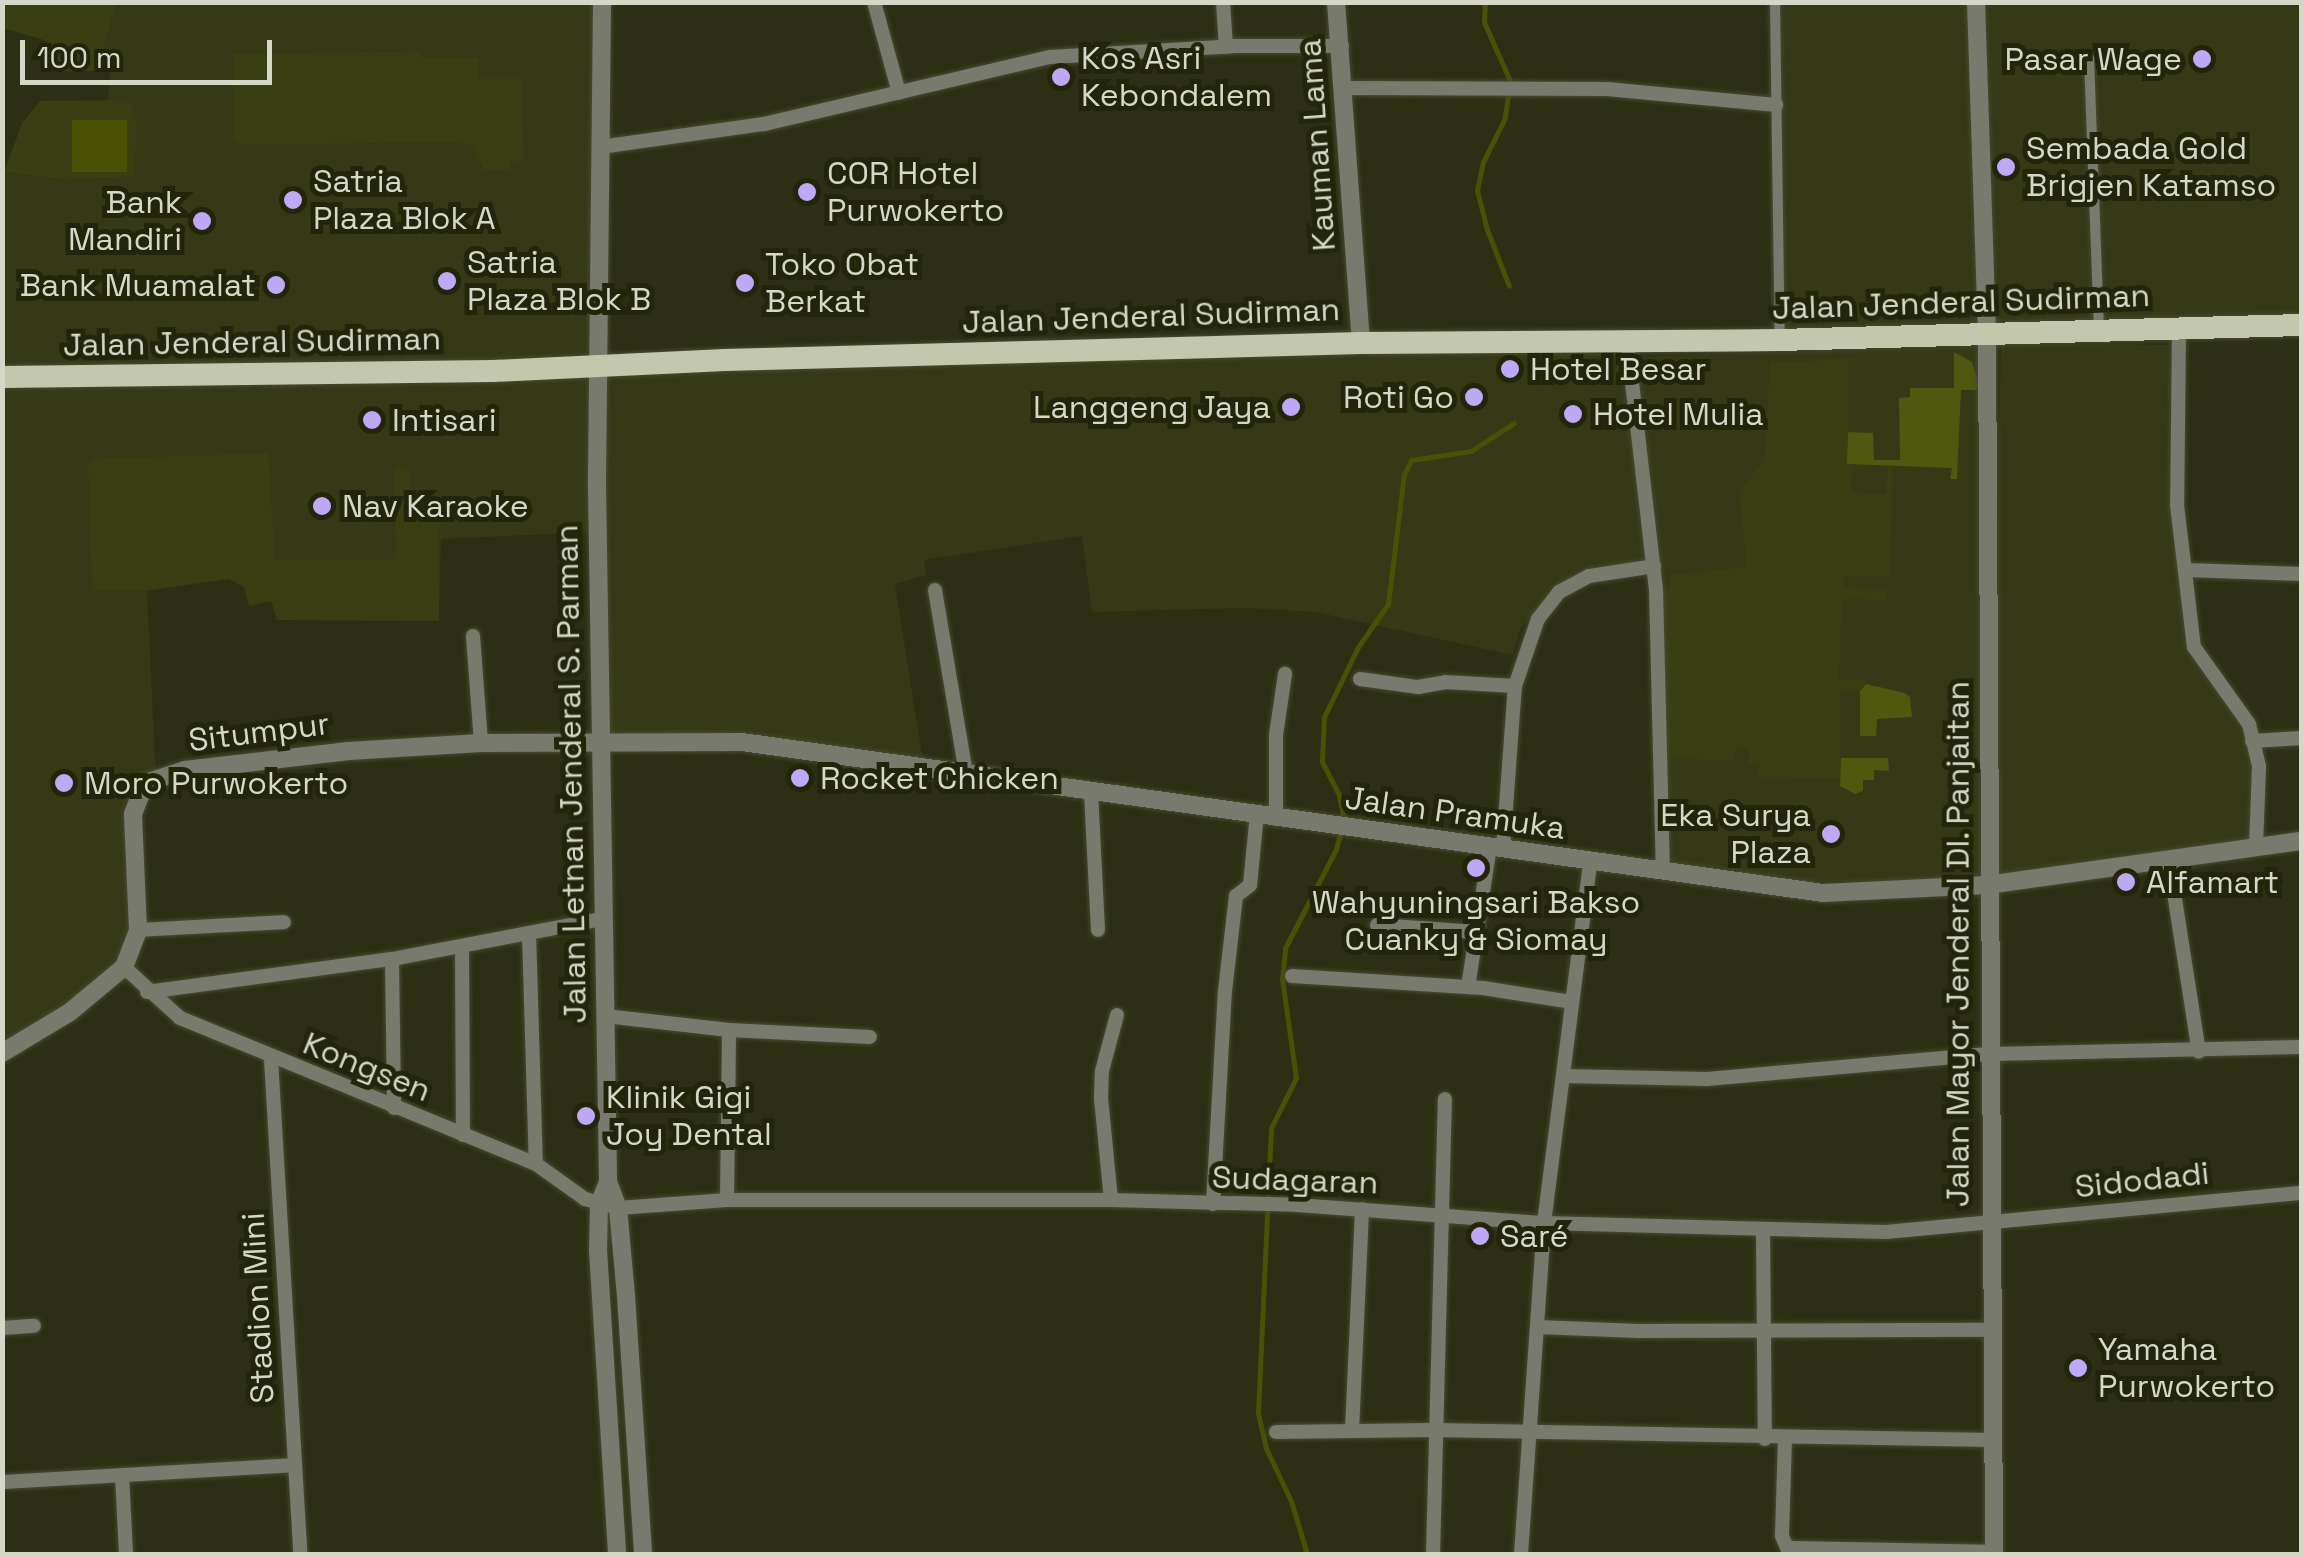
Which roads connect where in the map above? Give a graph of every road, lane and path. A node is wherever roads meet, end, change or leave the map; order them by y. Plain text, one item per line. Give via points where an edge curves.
1 (602, 2) edge
2 (874, 2) edge
3 (1223, 2) edge
4 (1336, 2) edge
5 (1775, 2) edge
6 (1976, 2) edge
7 (1342, 46) junction
8 (1226, 47) junction
9 (2089, 58) dead end
10 (1344, 88) junction
11 (899, 93) junction
12 (1776, 105) junction
13 (600, 147) junction
14 (2302, 325) edge
15 (2179, 328) junction
16 (2099, 330) junction
17 (1986, 333) junction
18 (1627, 339) junction
19 (1780, 340) junction
20 (1360, 343) junction
21 (600, 366) junction
22 (2, 377) edge
23 (1654, 566) junction
24 (2186, 570) junction
25 (2302, 574) edge
26 (934, 590) dead end
27 (473, 636) dead end
28 (1285, 674) dead end
29 (1360, 680) dead end
30 (1514, 686) junction
31 (2302, 738) edge
32 (601, 740) junction
33 (482, 742) junction
34 (2252, 742) junction
35 (966, 774) junction
36 (1091, 792) junction
37 (1257, 814) junction
38 (1276, 819) junction
39 (2302, 841) edge
40 (1496, 848) junction
41 (2256, 848) junction
42 (2169, 861) junction
43 (1590, 862) junction
44 (1663, 872) junction
45 (1986, 886) junction
46 (602, 918) junction
47 (284, 922) dead end
48 (1378, 924) dead end
49 (138, 930) junction
50 (1098, 930) dead end
51 (1476, 932) junction
52 (529, 933) junction
53 (462, 946) junction
54 (392, 959) junction
55 (124, 967) junction
56 (1292, 976) dead end
57 (1468, 986) junction
58 (147, 992) junction
59 (1572, 1002) junction
60 (1117, 1015) dead end
61 (605, 1016) junction
62 (729, 1030) junction
63 (870, 1038) dead end
64 (2302, 1047) edge
65 (2200, 1052) junction
66 (2, 1053) edge
67 (1988, 1054) junction
68 (270, 1058) junction
69 (1562, 1076) junction
70 (1445, 1099) dead end
71 (394, 1108) junction
72 (463, 1135) junction
73 (536, 1164) junction
74 (608, 1182) junction
75 (2302, 1194) edge
76 (727, 1200) junction
77 (1111, 1200) junction
78 (599, 1204) junction
79 (1213, 1204) junction
80 (618, 1208) junction
81 (1362, 1209) junction
82 (1442, 1214) junction
83 (1544, 1223) junction
84 (1990, 1224) junction
85 (1764, 1229) junction
86 (34, 1326) dead end
87 (1538, 1326) junction
88 (2, 1328) edge
89 (1990, 1330) junction
90 (1764, 1331) junction
91 (633, 1403) junction
92 (607, 1404) junction
93 (1434, 1430) junction
94 (1352, 1431) junction
95 (1276, 1432) dead end
96 (1528, 1434) junction
97 (1784, 1439) junction
98 (1766, 1440) junction
99 (1992, 1440) junction
100 (294, 1465) junction
101 (122, 1475) junction
102 (2, 1482) edge
103 (1994, 1553) edge
104 (126, 1554) edge
105 (300, 1554) edge
106 (617, 1554) edge
107 (642, 1554) edge
108 (1434, 1554) edge
109 (1521, 1554) edge

1 - 13 street, Jalan Letnan Jenderal S. Parman
2 - 11 street
3 - 8 street
4 - 7 street, Kauman Lama
5 - 12 street
6 - 17 street, Jalan Mayor Jenderal DI. Panjaitan
7 - 8 street
7 - 10 street, Kauman Lama
8 - 11 street via 1050,57
9 - 16 street
10 - 12 street via 1607,89
10 - 20 street, Kauman Lama
11 - 13 street via 764,124
12 - 19 street
13 - 21 street, Jalan Letnan Jenderal S. Parman
14 - 15 main road, Jalan Jenderal Sudirman
15 - 16 main road, Jalan Jenderal Sudirman
15 - 24 street via 2177,506
16 - 17 main road, Jalan Jenderal Sudirman
17 - 19 main road, Jalan Jenderal Sudirman
17 - 45 street, Jalan Mayor Jenderal DI. Panjaitan
18 - 19 main road, Jalan Jenderal Sudirman
18 - 20 main road, Jalan Jenderal Sudirman
18 - 23 street
20 - 21 main road, Jalan Jenderal Sudirman
21 - 22 main road, Jalan Jenderal Sudirman
21 - 32 street, Jalan Letnan Jenderal S. Parman
23 - 30 street via 1589,576 1559,592 1538,619
23 - 44 street
24 - 25 street
24 - 34 street via 2194,646 2248,724
26 - 35 street
27 - 33 street
28 - 38 street via 1276,735
29 - 30 street
30 - 40 street
31 - 34 street
32 - 33 street, Situmpur
32 - 35 street, Jalan Pramuka via 742,742
32 - 46 street, Jalan Letnan Jenderal S. Parman
33 - 49 street, Situmpur via 156,776 146,782 133,814
34 - 41 street via 2259,766
35 - 36 street, Jalan Pramuka
36 - 37 street, Jalan Pramuka
36 - 50 street
37 - 38 street, Jalan Pramuka
37 - 79 street via 1250,886 1236,896 1225,990
38 - 40 street, Jalan Pramuka
39 - 41 street, Jalan Pramuka
40 - 43 street, Jalan Pramuka
40 - 51 street
41 - 42 street, Jalan Pramuka
42 - 45 street, Jalan Pramuka
42 - 65 street
43 - 44 street, Jalan Pramuka
43 - 59 street
44 - 45 street, Jalan Pramuka via 1823,893
45 - 67 street, Jalan Mayor Jenderal DI. Panjaitan
46 - 52 street
46 - 61 street, Jalan Letnan Jenderal S. Parman
47 - 49 street
48 - 51 street
49 - 55 street, Situmpur
51 - 57 street
52 - 53 street
52 - 73 street
53 - 54 street
53 - 72 street
54 - 58 street
54 - 71 street
55 - 58 street, Kongsen
55 - 66 street, Situmpur via 70,1012
56 - 57 street
57 - 59 street
58 - 68 street, Kongsen via 180,1018
59 - 69 street
60 - 77 street via 1100,1098
61 - 62 street
61 - 74 street, Jalan Letnan Jenderal S. Parman
62 - 63 street
62 - 76 street
64 - 65 street
65 - 67 street
67 - 69 street via 1708,1080
67 - 84 street, Jalan Mayor Jenderal DI. Panjaitan
68 - 71 street, Kongsen
68 - 100 street, Stadion Mini
69 - 83 street
70 - 82 street
71 - 72 street, Kongsen
72 - 73 street, Kongsen
73 - 78 street, Kongsen
74 - 78 street, Jalan Letnan Jenderal S. Parman
74 - 80 street, Jalan Letnan Jenderal S. Parman
75 - 84 street, Sidodadi
76 - 77 street, Sudagaran
76 - 80 street, Sudagaran
77 - 79 street, Sudagaran
78 - 80 street, Sudagaran
78 - 92 street, Jalan Letnan Jenderal S. Parman
79 - 81 street, Sudagaran
80 - 91 street, Jalan Letnan Jenderal S. Parman
81 - 82 street, Sudagaran
81 - 94 street
82 - 83 street, Sudagaran
82 - 93 street
83 - 85 street, Sudagaran
83 - 87 street
84 - 85 street, Sudagaran via 1886,1232
84 - 89 street, Jalan Mayor Jenderal DI. Panjaitan
85 - 90 street
86 - 88 street
87 - 90 street
87 - 96 street
89 - 90 street
89 - 99 street, Jalan Mayor Jenderal DI. Panjaitan
90 - 98 street
91 - 92 street
91 - 107 street, Jalan Letnan Jenderal S. Parman
92 - 106 street, Jalan Letnan Jenderal S. Parman
93 - 94 street
93 - 96 street
93 - 108 street
94 - 95 street
96 - 98 street
96 - 109 street
97 - 98 street
97 - 99 street
97 - 103 street via 1787,1548
99 - 103 street, Jalan Mayor Jenderal DI. Panjaitan
100 - 101 street
100 - 105 street, Stadion Mini
101 - 102 street
101 - 104 street

